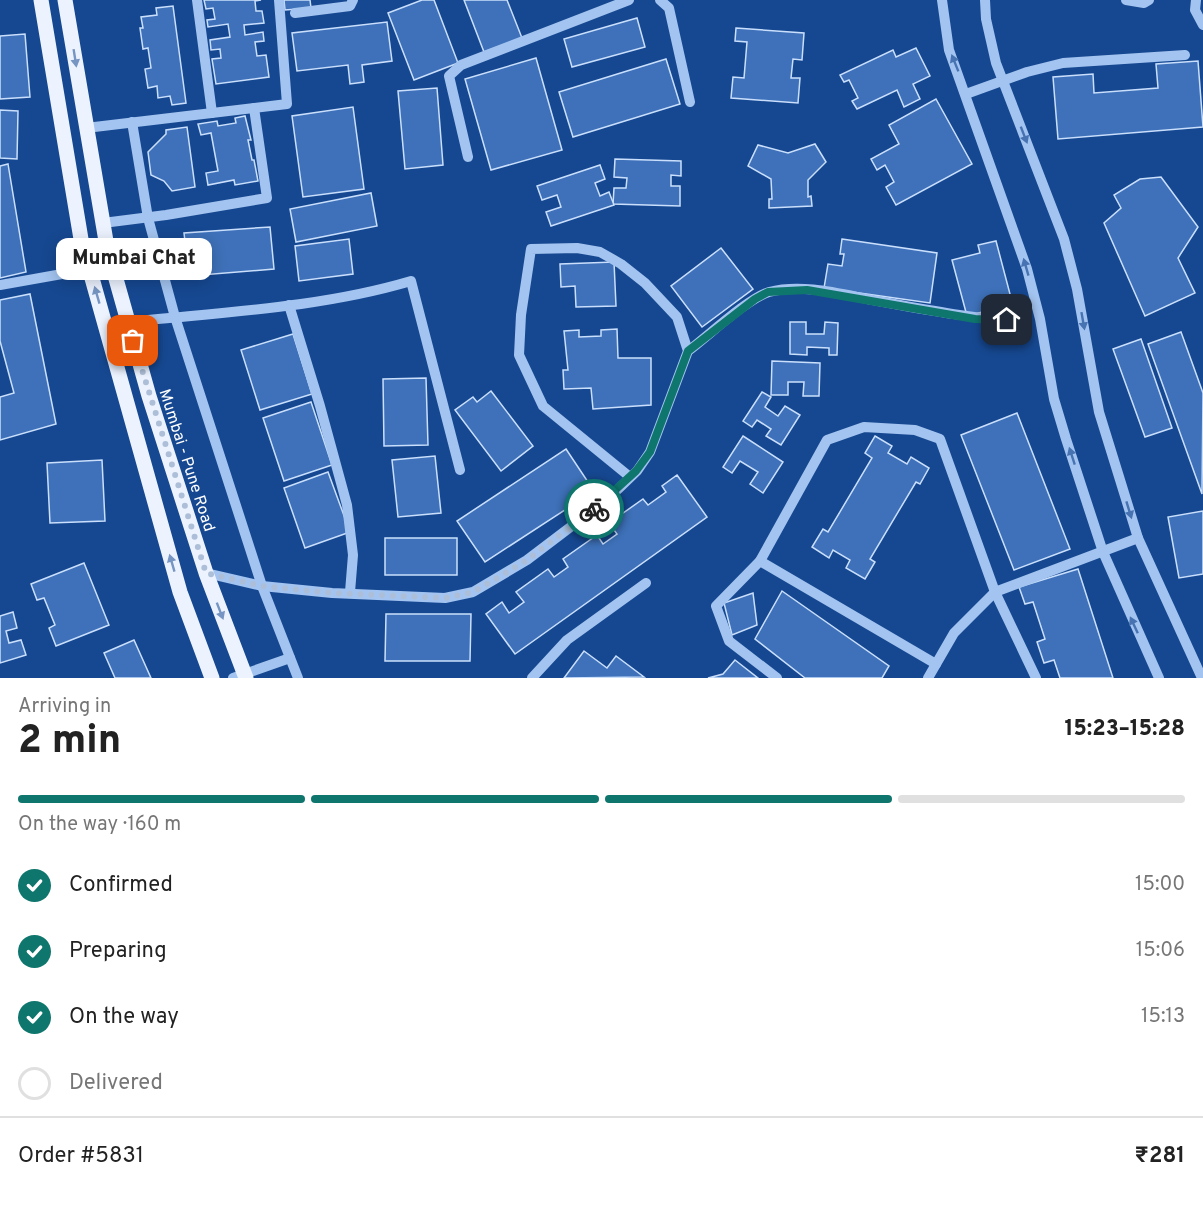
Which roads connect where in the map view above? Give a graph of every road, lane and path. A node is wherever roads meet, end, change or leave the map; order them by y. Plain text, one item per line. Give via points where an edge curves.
1 (41, 0) edge
2 (197, 0) edge
3 (279, 0) edge
4 (353, 0) edge
5 (629, 0) edge
6 (660, 0) edge
7 (942, 0) edge
8 (985, 0) edge
9 (1126, 0) edge
10 (1149, 0) edge
11 (1196, 0) edge
12 (69, 1) edge
13 (295, 13) dead end
14 (1203, 25) edge
15 (1185, 55) dead end
16 (1003, 81) junction
17 (966, 94) junction
18 (690, 102) dead end
19 (254, 108) junction
20 (212, 113) junction
21 (132, 122) junction
22 (86, 128) junction
23 (468, 157) dead end
24 (148, 218) junction
25 (103, 223) junction
26 (90, 268) junction
27 (0, 285) edge
28 (289, 305) junction
29 (175, 317) junction
30 (1023, 321) dead end
31 (128, 322) junction
32 (688, 351) junction
33 (460, 470) dead end
34 (630, 477) junction
35 (1138, 538) junction
36 (1103, 552) junction
37 (760, 561) junction
38 (206, 573) junction
39 (646, 583) dead end
40 (262, 586) junction
41 (350, 592) junction
42 (995, 592) junction
43 (290, 658) junction
44 (936, 664) junction
45 (241, 677) edge
46 (212, 678) edge
47 (298, 678) edge
48 (532, 678) edge
49 (777, 678) edge
50 (928, 678) edge
51 (1036, 678) edge
52 (1159, 678) edge
53 (1202, 678) edge

1 - 26 main road via 81,239
2 - 20 street
3 - 19 street via 287,104
4 - 13 street via 350,6
5 - 23 street via 461,65 452,73 449,76
6 - 18 street via 669,8
17 -> 7 street via 949,50
8 - 16 street via 986,19
9 - 10 street
11 - 14 street via 1195,10
12 -> 22 main road, Mumbai - Pune Road
15 - 16 street via 1063,63
16 - 17 street
16 -> 35 street via 1064,239 1099,412
36 -> 17 street via 1054,399 1027,268
19 - 20 street
19 - 24 street via 267,198
20 - 21 street
21 - 22 street
21 - 24 street
22 - 25 main road, Mumbai - Pune Road
24 - 25 street
24 - 29 street
25 - 31 main road, Mumbai - Pune Road
26 - 27 street
46 -> 26 main road via 180,592
28 - 29 street
28 - 33 street via 386,289 411,281
28 - 41 street via 347,505 353,555
29 - 31 street
29 - 40 street
30 - 32 street via 975,319 789,289 768,292 755,299
31 - 38 main road, Mumbai - Pune Road
32 - 34 street via 650,452
32 - 34 street via 677,317 621,264 600,252 577,248 531,249 520,315 519,355 543,406
34 - 41 street via 610,497 527,560 473,592 446,598
35 - 36 street
35 - 53 street
36 - 42 street
52 -> 36 street
37 - 42 street via 827,440 864,427 915,430 940,439
37 - 44 street
37 - 49 street via 716,606 729,641
38 - 40 street
38 -> 45 main road, Mumbai - Pune Road
39 - 48 street via 567,640
40 - 41 street
40 - 43 street
42 - 44 street via 954,633
42 - 51 street
43 - 45 street
43 - 47 street
44 - 50 street

